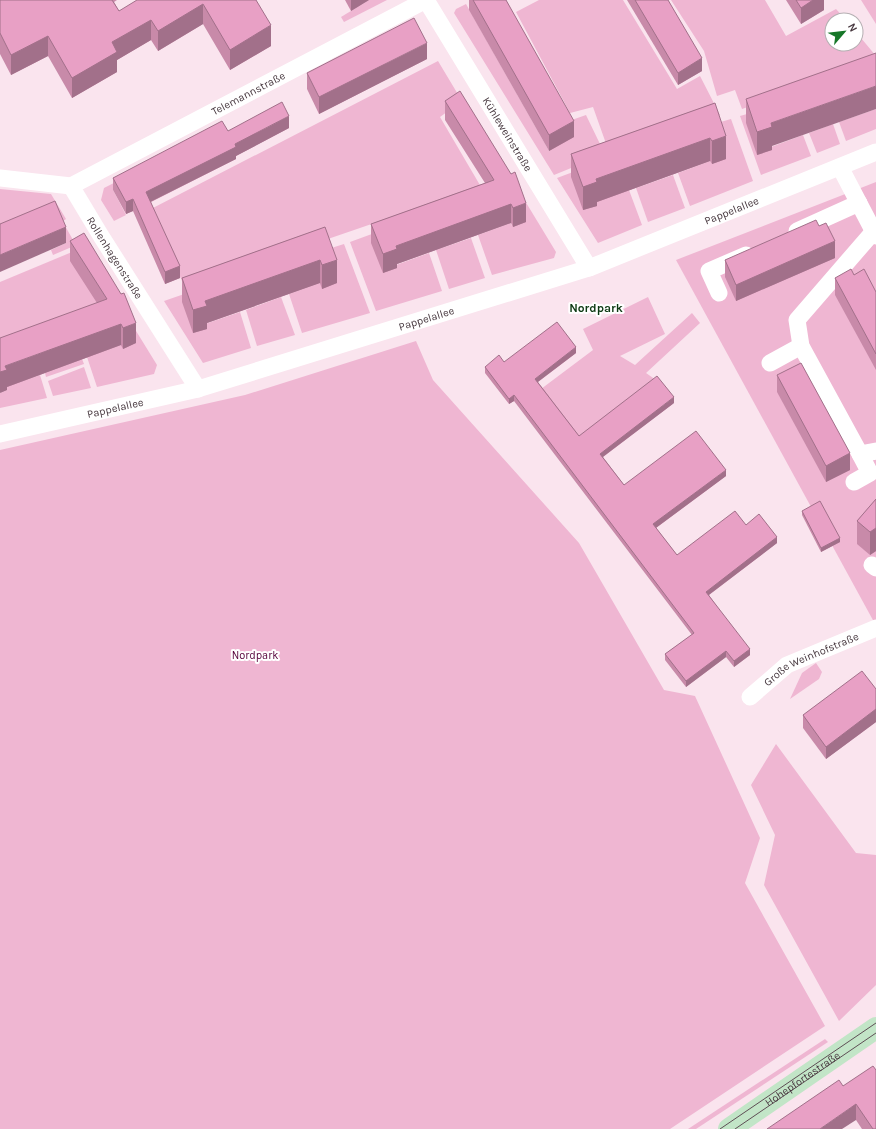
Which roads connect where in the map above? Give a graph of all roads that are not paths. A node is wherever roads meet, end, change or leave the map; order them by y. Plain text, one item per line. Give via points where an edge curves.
1 (426, 0) edge
2 (876, 152) edge
3 (840, 167) junction
4 (0, 178) edge
5 (71, 186) junction
6 (859, 203) junction
7 (875, 233) edge
8 (780, 239) edge
9 (760, 248) edge
10 (589, 268) junction
11 (719, 293) dead end
12 (801, 346) junction
13 (770, 363) dead end
14 (198, 389) junction
15 (0, 434) edge
16 (868, 452) edge
17 (854, 482) dead end
18 (876, 628) edge
19 (750, 697) dead end
20 (874, 1035) edge
21 (729, 1129) edge

1 - 5 street, Telemannstraße
1 - 10 street, Kühleweinstraße
2 - 3 street, Pappelallee
3 - 6 street
3 - 10 street, Pappelallee
4 - 5 street
5 - 14 street, Rollenhagenstraße
6 - 7 street
6 - 8 street
7 - 12 street via 797,320
9 - 11 street via 709,271
10 - 14 street, Pappelallee
12 - 13 street
12 - 16 street
14 - 15 street, Pappelallee
16 - 17 street via 870,473
18 - 19 street, Große Weinhofstraße via 787,665
20 - 21 street, Hohepfortestraße

